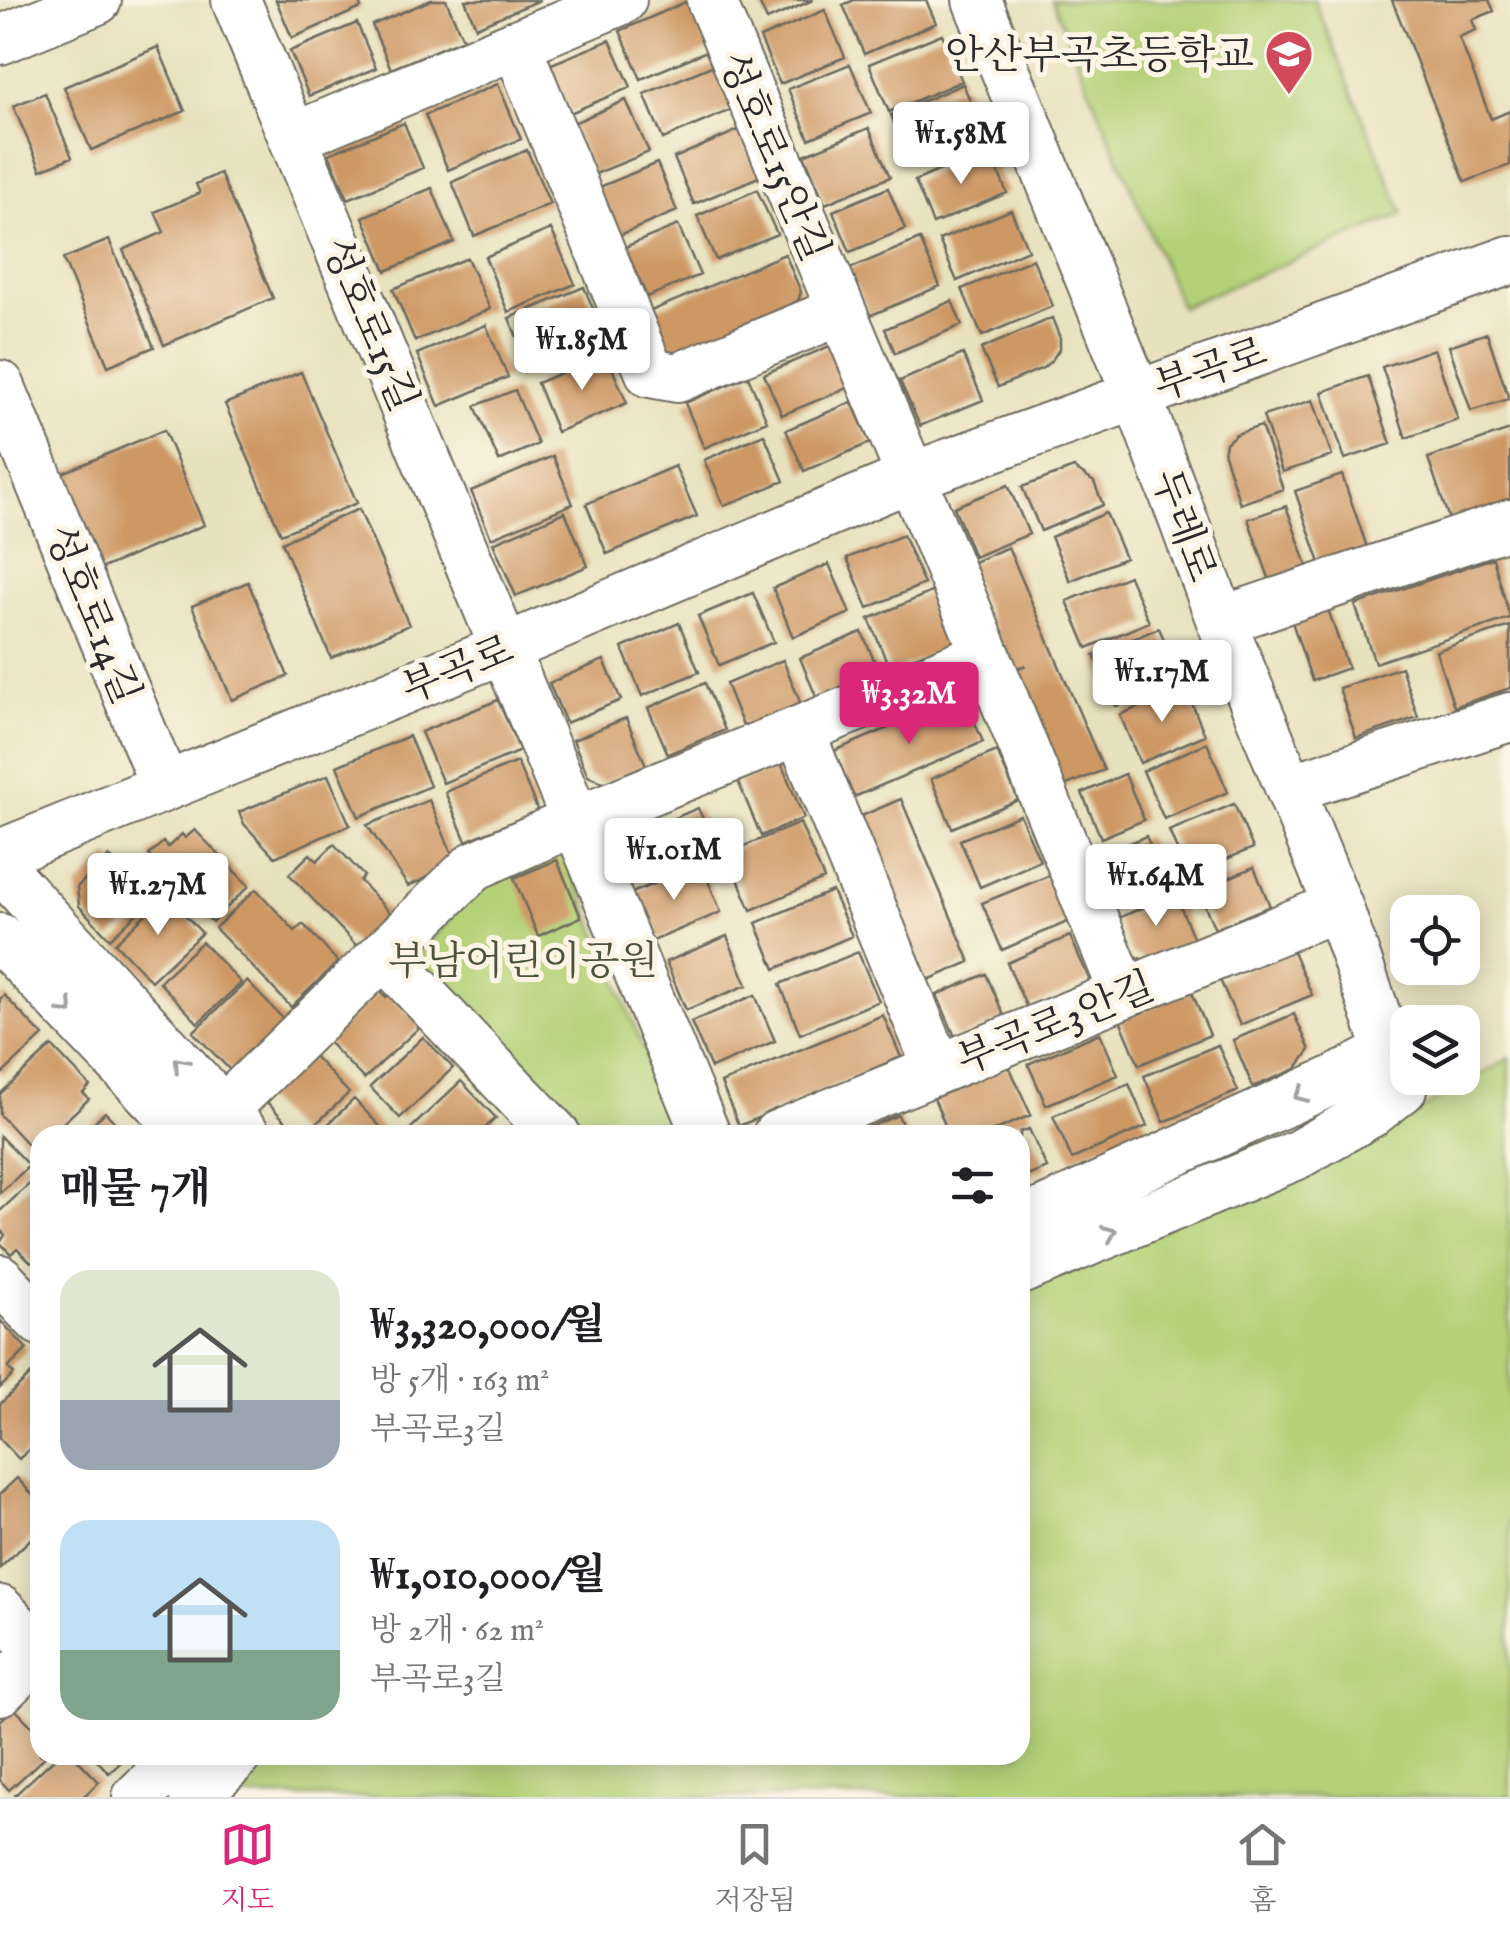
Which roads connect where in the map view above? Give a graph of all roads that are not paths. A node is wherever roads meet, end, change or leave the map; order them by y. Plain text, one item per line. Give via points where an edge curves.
1 (97, 0) edge
2 (236, 0) edge
3 (622, 0) edge
4 (710, 0) edge
5 (977, 0) edge
6 (0, 40) edge
7 (516, 44) junction
8 (294, 137) junction
9 (1510, 260) edge
10 (840, 311) junction
11 (0, 385) edge
12 (1136, 393) junction
13 (911, 477) junction
14 (1510, 524) edge
15 (1221, 621) junction
16 (506, 648) junction
17 (986, 655) junction
18 (1510, 717) edge
19 (800, 732) junction
20 (165, 788) junction
21 (1291, 788) junction
22 (577, 820) junction
23 (0, 854) edge
24 (0, 868) edge
25 (1338, 906) junction
26 (0, 938) edge
27 (385, 956) junction
28 (1124, 994) junction
29 (1388, 1052) junction
30 (938, 1069) junction
31 (210, 1125) edge
32 (211, 1125) edge
33 (218, 1125) edge
34 (546, 1125) edge
35 (702, 1125) edge
36 (801, 1125) edge
37 (1030, 1217) edge
38 (1030, 1266) edge
39 (0, 1610) edge
40 (30, 1642) edge
41 (30, 1662) edge
42 (0, 1690) edge
43 (171, 1765) edge
44 (228, 1765) edge
45 (137, 1797) edge
46 (194, 1797) edge

1 - 6 street
2 - 8 street, 성호로15길
3 - 7 street
4 - 10 street, 성호로15안길
5 - 12 street, 두레로
7 - 8 street
7 - 10 street, 성호로15안길 via 650,373 677,378
8 - 16 street, 성호로15길
9 - 12 street, 부곡로
10 - 13 street, 성호로15안길
11 - 20 street, 성호로14길
12 - 13 street, 부곡로
12 - 15 street, 두레로
13 - 16 street, 부곡로
13 - 17 street
14 - 15 street
15 - 21 street, 두레로
16 - 20 street, 부곡로
16 - 22 street, 성호로15길
17 - 19 street
17 - 28 street
18 - 21 street
19 - 22 street
19 - 30 street, 부곡로3안길
20 - 23 street, 부곡로
21 - 25 street, 두레로
22 - 27 street via 474,866
22 - 35 street, 성호로15길
32 -> 24 street
25 - 28 street, 부곡로3안길
25 - 29 street, 두레로
26 -> 31 street
27 - 33 street
27 - 34 street
28 - 30 street, 부곡로3안길
29 -> 37 street
38 -> 29 street, 두레로 via 1297,1155 1371,1113 1402,1089
30 - 36 street, 부곡로3안길
39 - 40 street
41 - 42 street
43 - 45 street
44 - 46 street

